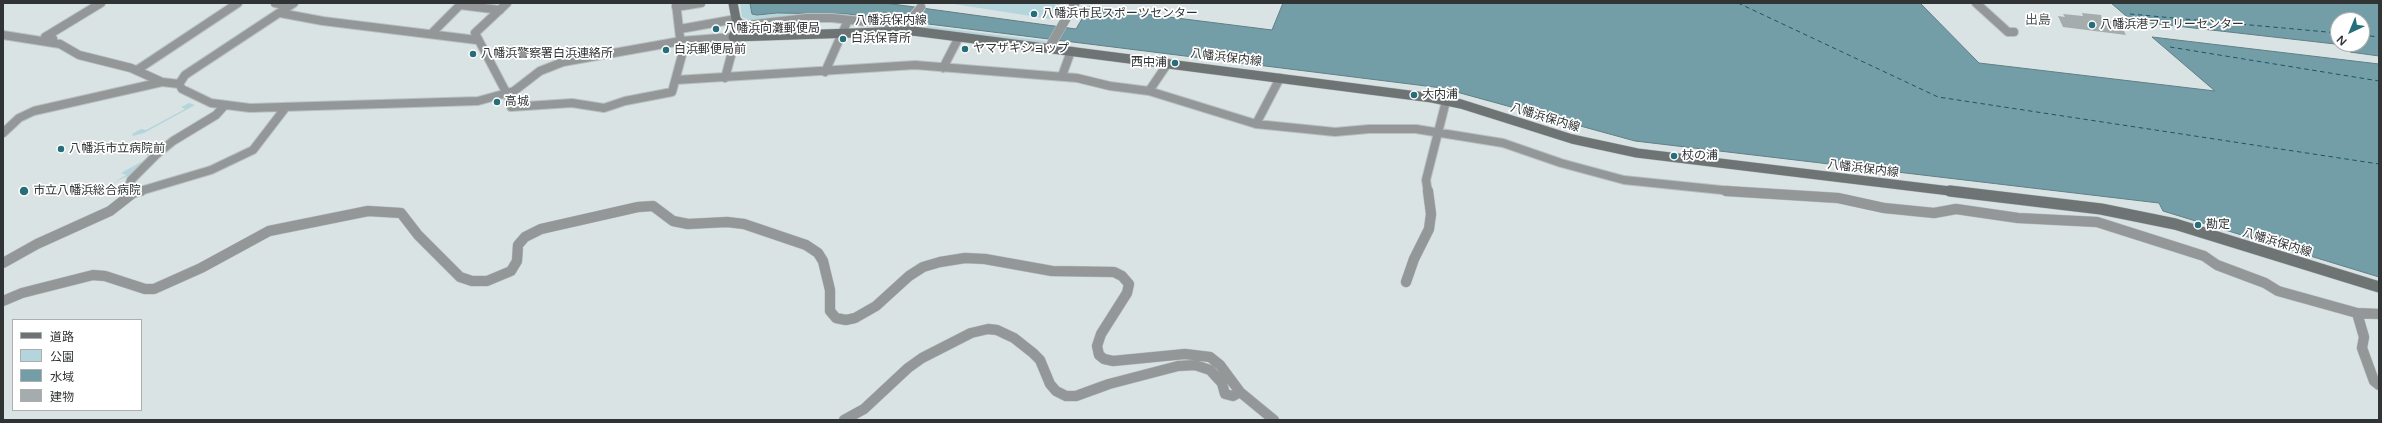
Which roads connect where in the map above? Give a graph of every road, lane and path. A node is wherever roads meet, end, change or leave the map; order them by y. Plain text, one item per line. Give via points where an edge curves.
1 (101, 3) edge
2 (238, 3) edge
3 (275, 3) edge
4 (507, 3) edge
5 (701, 3) edge
6 (733, 3) edge
7 (1075, 3) edge
8 (1976, 3) edge
9 (461, 4) edge
10 (292, 5) edge
11 (676, 5) edge
12 (921, 7) dead end
13 (500, 10) junction
14 (280, 13) junction
15 (848, 20) junction
16 (737, 21) junction
17 (909, 27) junction
18 (680, 29) junction
19 (2014, 32) dead end
20 (843, 33) junction
21 (431, 34) junction
22 (3, 35) edge
23 (735, 37) junction
24 (959, 37) junction
25 (477, 40) junction
26 (681, 41) junction
27 (60, 44) junction
28 (1051, 45) junction
29 (1071, 51) junction
30 (1168, 63) junction
31 (943, 68) junction
32 (137, 70) junction
33 (825, 72) junction
34 (1062, 76) junction
35 (725, 78) junction
36 (1280, 78) junction
37 (676, 80) junction
38 (162, 82) junction
39 (179, 84) junction
40 (1149, 90) junction
41 (507, 94) junction
42 (1446, 101) junction
43 (224, 106) junction
44 (286, 107) junction
45 (1256, 124) junction
46 (1439, 132) junction
47 (3, 133) edge
48 (133, 193) junction
49 (3, 264) edge
50 (1406, 282) dead end
51 (2379, 287) edge
52 (3, 301) edge
53 (2357, 313) junction
54 (2379, 314) edge
55 (2379, 386) edge
56 (1240, 392) junction
57 (844, 420) edge
58 (1274, 420) edge

1 - 27 street via 45,37 57,40
2 - 32 street
3 - 10 street
4 - 13 street
5 - 11 street
6 - 16 main road
7 - 28 street
8 - 19 street via 2008,32
9 - 13 street
9 - 21 street
10 - 14 street
11 - 18 street
12 - 17 street
13 - 25 street via 475,33
14 - 21 street via 323,21
14 - 39 street via 186,75
15 - 16 street via 807,18 746,25
15 - 17 street
15 - 20 street
16 - 18 street
16 - 23 main road
17 - 20 main road, 八幡浜保内線
17 - 24 main road, 八幡浜保内線
18 - 26 street
20 - 23 main road, 八幡浜保内線
20 - 33 street
21 - 25 street
22 - 27 street
23 - 26 street
23 - 35 street
24 - 28 main road, 八幡浜保内線
24 - 31 street
25 - 41 street
26 - 37 street via 682,55
26 - 41 street via 563,62 540,71
27 - 32 street via 85,57
28 - 29 main road, 八幡浜保内線
29 - 30 main road, 八幡浜保内線
29 - 34 street
30 - 36 main road, 八幡浜保内線
30 - 40 street
31 - 33 street via 915,65
31 - 34 street
32 - 38 street
33 - 35 street
34 - 40 street
35 - 37 street
36 - 42 main road, 八幡浜保内線
36 - 45 street
37 - 41 street via 672,92 625,101 604,108 572,103 511,108
38 - 39 street
38 - 47 street via 34,111 19,118
39 - 43 street via 182,89 206,101
40 - 45 street
41 - 44 street via 478,101
42 - 46 street
42 - 51 main road, 八幡浜保内線 via 1572,139 1637,153 2101,209 2175,224
43 - 44 street
43 - 48 street via 216,115 173,141 157,154 131,180 129,186 133,185
44 - 48 street via 253,150 223,165
45 - 46 street via 1335,132 1369,129 1416,129
46 - 50 street via 1426,180 1431,214 1429,229
46 - 53 street via 1503,143 1561,163 1624,180 1699,189 1838,198 1884,208 1934,213 1956,209 2018,218 2097,222 2204,256 2217,265 2265,283 2278,291
48 - 49 street via 110,211 55,236
52 - 56 street via 22,293 93,275 154,289 201,268 269,231 368,211 401,213 418,235 460,277 472,281 488,281 510,272 516,261 518,245 525,237 541,229 638,207 653,206 673,221 688,224 744,224 806,245 823,261 830,290 830,311 836,318 846,320 876,306 909,276 923,267 940,262 965,258 985,259 1052,271 1114,272 1129,284 1127,294 1101,334 1097,346 1099,355 1113,361 1199,354 1220,366
53 - 54 street
53 - 55 street via 2364,337 2362,348 2374,381
56 - 57 street via 1233,396 1225,394 1222,383 1210,370 1195,365 1178,366 1109,384 1076,396 1066,396 1050,384 1040,360 1033,353 997,330 988,329 971,333 922,358 864,409
56 - 58 street

